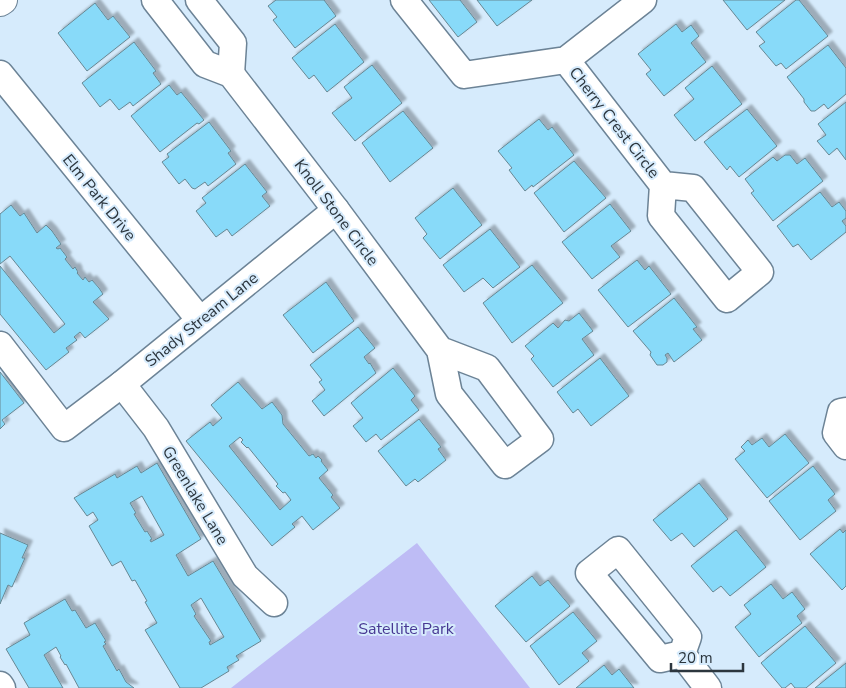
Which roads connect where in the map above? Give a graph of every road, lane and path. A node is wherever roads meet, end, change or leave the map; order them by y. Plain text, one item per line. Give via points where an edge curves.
1 (3, 0) edge
2 (155, 0) edge
3 (199, 0) edge
4 (404, 0) edge
5 (643, 0) edge
6 (0, 2) edge
7 (566, 60) junction
8 (0, 74) edge
9 (231, 74) junction
10 (663, 185) dead end
11 (336, 210) junction
12 (200, 320) junction
13 (0, 345) edge
14 (440, 350) dead end
15 (122, 384) junction
16 (846, 411) edge
17 (846, 446) edge
18 (274, 602) dead end
19 (682, 654) dead end
20 (708, 688) edge

1 - 6 street
2 - 9 street via 205,64
3 - 9 street via 233,43
4 - 7 street via 464,75
5 - 7 street
7 - 10 street, Cherry Crest Circle
8 - 12 street, Elm Park Drive
9 - 11 street, Knoll Stone Circle
11 - 12 street, Shady Stream Lane
11 - 14 street, Knoll Stone Circle
12 - 15 street, Shady Stream Lane
13 - 15 street, Shady Stream Lane via 64,428
15 - 18 street, Greenlake Lane via 156,428 245,576
16 - 17 street via 841,412 836,433
19 - 20 street

